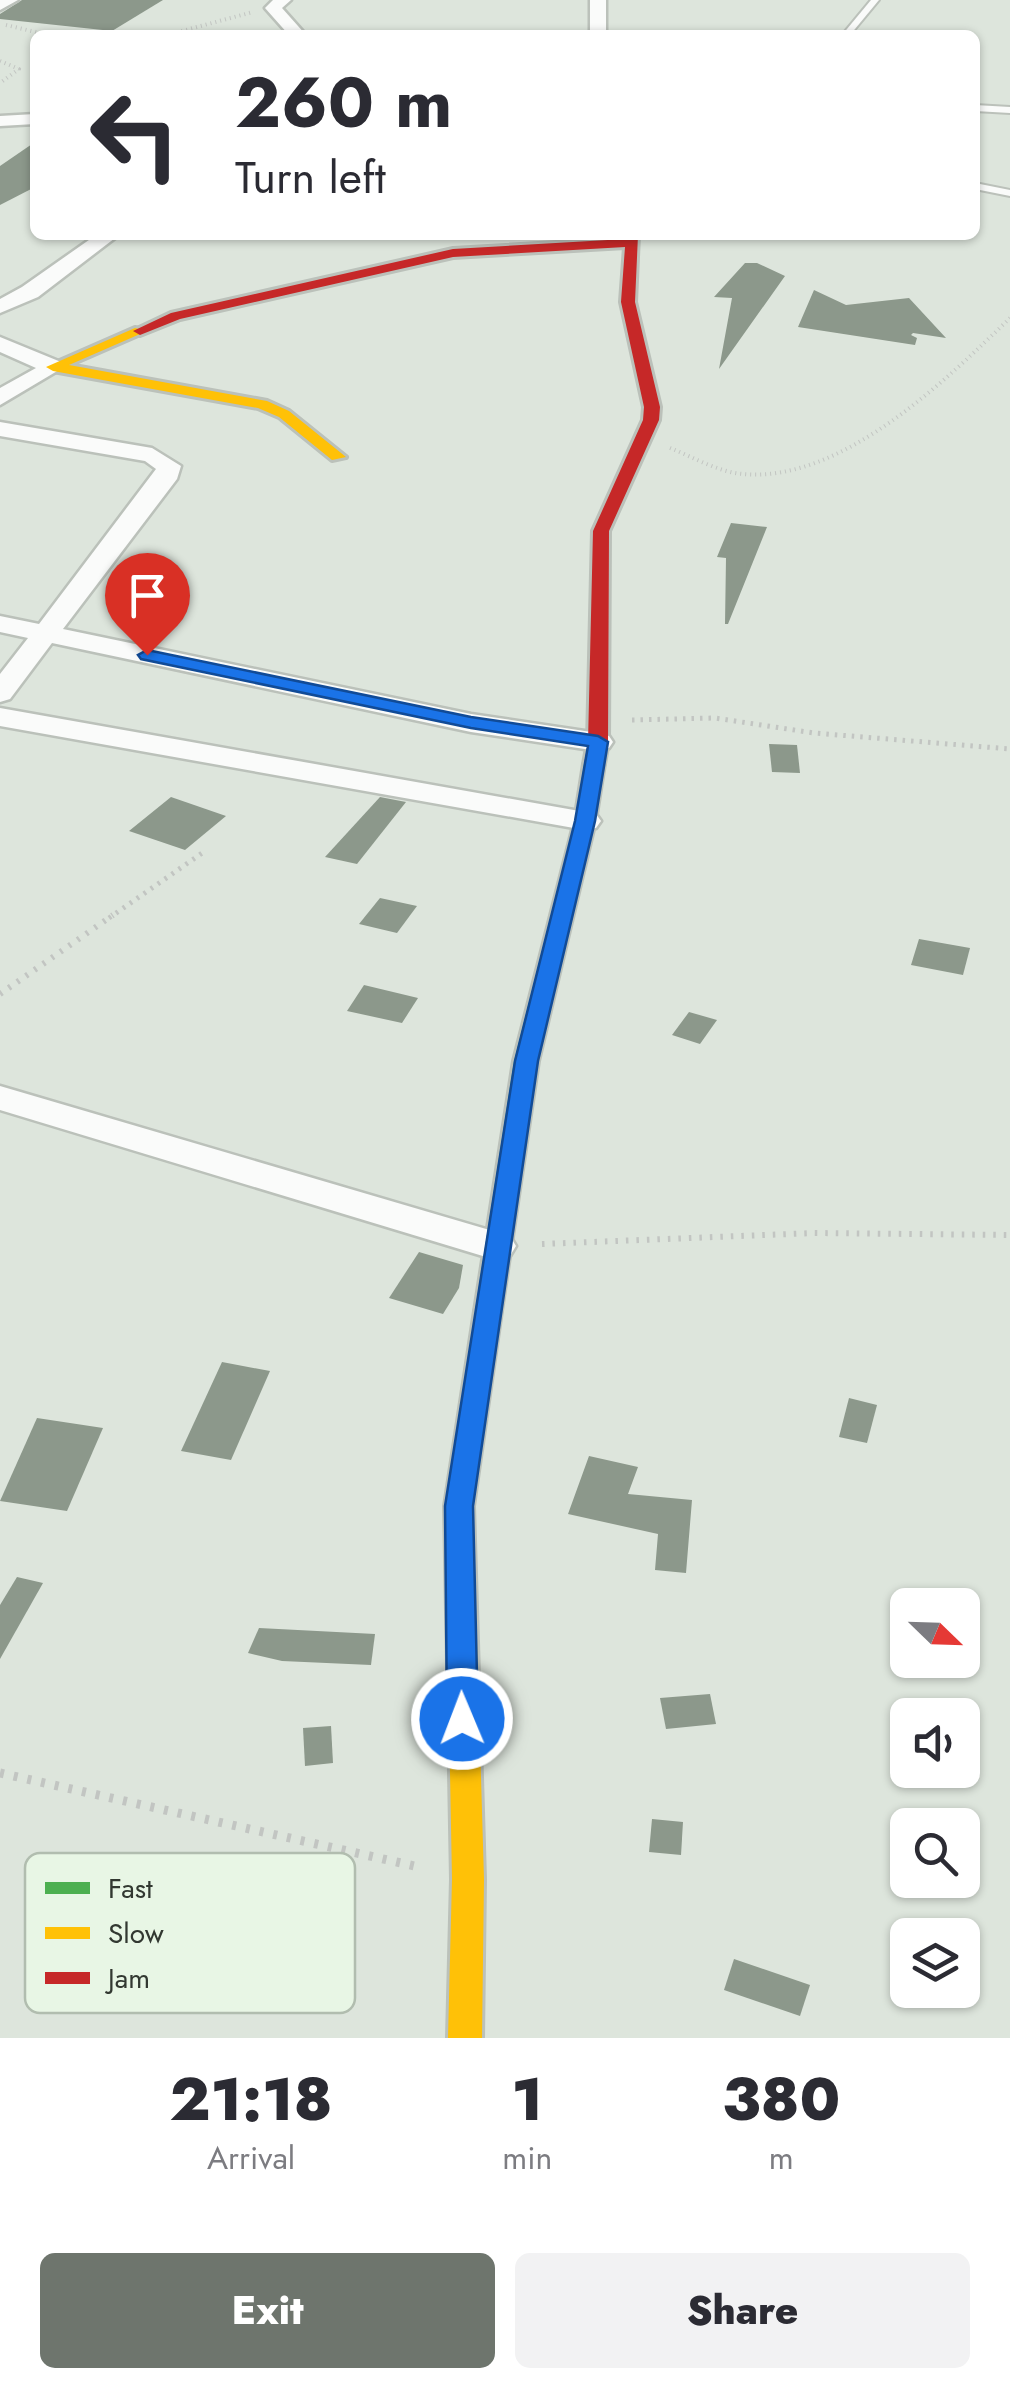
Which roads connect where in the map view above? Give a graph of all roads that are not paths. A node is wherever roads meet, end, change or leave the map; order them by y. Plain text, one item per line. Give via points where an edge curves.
1 (10, 0) edge
2 (598, 0) edge
3 (875, 0) edge
4 (278, 4) edge
5 (0, 5) edge
6 (295, 30) edge
7 (598, 30) edge
8 (850, 30) edge
9 (980, 108) edge
10 (1010, 110) edge
11 (30, 119) edge
12 (0, 122) edge
13 (980, 187) edge
14 (1010, 193) edge
15 (102, 240) edge
16 (616, 240) edge
17 (631, 240) edge
18 (0, 307) edge
19 (0, 344) edge
20 (53, 367) junction
21 (0, 398) edge
22 (0, 429) edge
23 (338, 457) dead end
24 (0, 624) edge
25 (46, 634) junction
26 (0, 693) edge
27 (0, 717) edge
28 (600, 732) junction
29 (585, 821) junction
30 (0, 1098) edge
31 (496, 1246) junction
32 (465, 2038) edge

1 - 5 street
2 - 7 street
3 - 8 lane
4 - 6 street
9 - 10 lane
11 - 12 street
13 - 14 lane
15 - 18 street
16 - 20 street via 453,253 176,316
17 - 28 street via 626,310 652,407 646,438 602,531
19 - 20 street
20 - 21 street
20 - 23 street via 262,404
22 - 25 street via 152,455 169,466
24 - 25 street
25 - 26 street
25 - 28 street via 471,723
27 - 29 street
28 - 29 street
29 - 31 street via 526,1061
30 - 31 street
31 - 32 street via 459,1506

